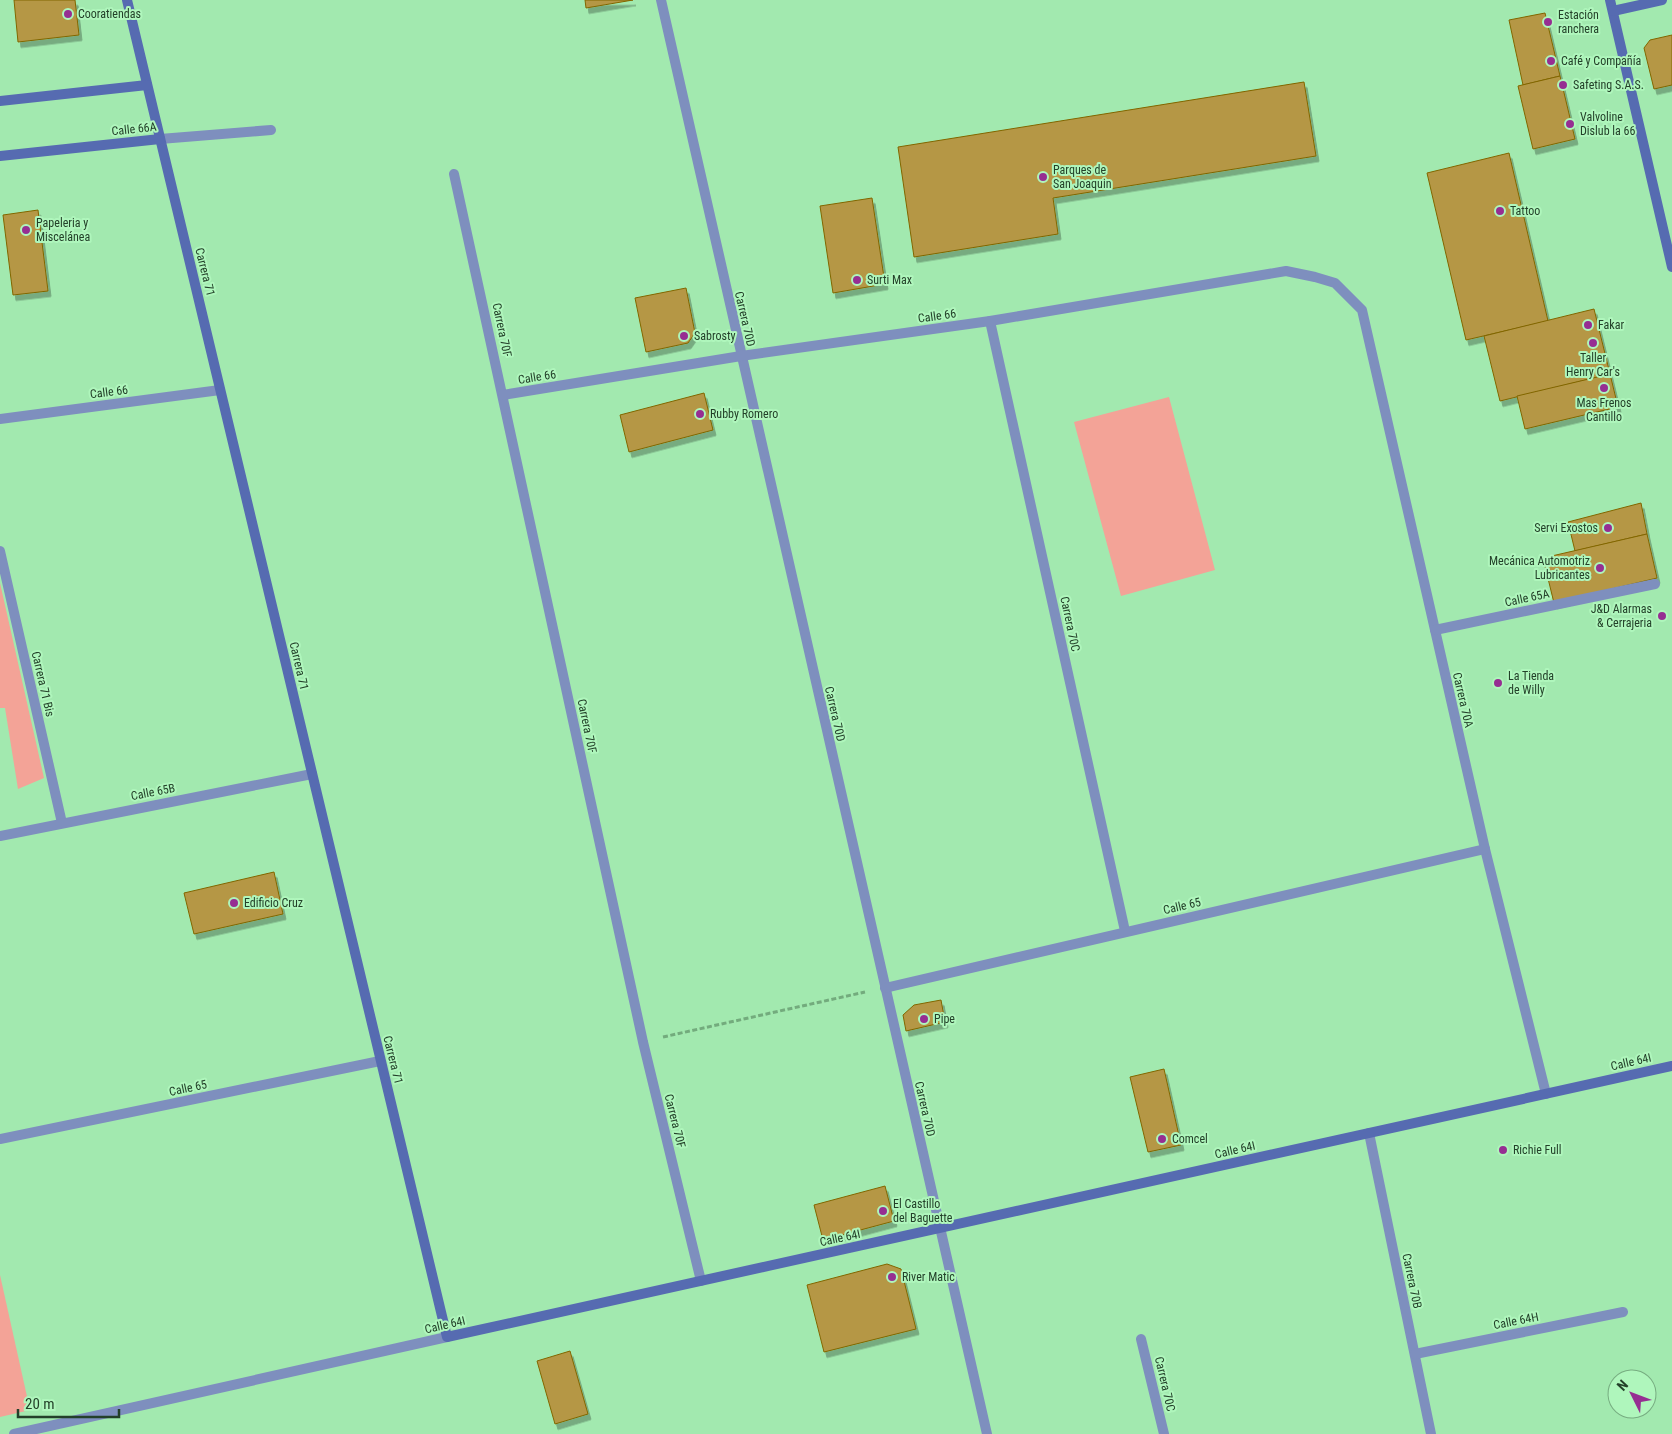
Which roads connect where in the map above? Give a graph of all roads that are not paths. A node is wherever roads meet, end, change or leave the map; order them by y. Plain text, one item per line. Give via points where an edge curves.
1 (127, 0) edge
2 (660, 0) edge
3 (1610, 0) edge
4 (1662, 0) edge
5 (1613, 11) junction
6 (147, 85) junction
7 (0, 101) edge
8 (271, 130) dead end
9 (160, 139) junction
10 (0, 156) edge
11 (454, 174) dead end
12 (1672, 267) edge
13 (1362, 310) joint
14 (990, 321) junction
15 (741, 356) junction
16 (220, 390) junction
17 (503, 395) junction
18 (0, 419) edge
19 (0, 551) edge
20 (1655, 584) dead end
21 (1435, 630) junction
22 (312, 774) junction
23 (62, 823) junction
24 (0, 836) edge
25 (1485, 849) junction
26 (1125, 932) junction
27 (885, 988) junction
28 (380, 1061) junction
29 (1672, 1066) edge
30 (1546, 1094) junction
31 (1369, 1133) junction
32 (0, 1139) edge
33 (940, 1228) junction
34 (701, 1281) junction
35 (1623, 1312) dead end
36 (447, 1338) junction
37 (1142, 1339) dead end
38 (1415, 1354) junction
39 (14, 1434) edge
40 (986, 1434) edge
41 (1164, 1434) edge
42 (1431, 1434) edge

1 - 6 street, Carrera 71
2 - 15 street, Carrera 70D
3 - 5 street
4 - 5 street
5 - 12 street
6 - 7 street
6 - 9 street, Carrera 71
8 - 9 street, Calle 66A
9 - 10 street, Calle 66A
9 - 16 street, Carrera 71
11 - 17 street, Carrera 70F
13 - 14 street, Calle 66 via 1335,283 1286,271
13 - 21 street, Carrera 70A
14 - 15 street, Calle 66
14 - 26 street, Carrera 70C
15 - 17 street, Calle 66
15 - 27 street, Carrera 70D
16 - 18 street, Calle 66
16 - 22 street, Carrera 71
17 - 34 street, Carrera 70F via 643,1042
19 - 23 street, Carrera 71 Bis
20 - 21 street, Calle 65A
21 - 25 street, Carrera 70A
22 - 23 street, Calle 65B
22 - 28 street, Carrera 71
23 - 24 street, Calle 65B
25 - 26 street, Calle 65
25 - 30 street, Carrera 70A
26 - 27 street, Calle 65
27 - 33 street, Carrera 70D
28 - 32 street, Calle 65
28 - 36 street, Carrera 71
29 - 30 street, Calle 64I
30 - 31 street, Calle 64I
31 - 33 street, Calle 64I
31 - 38 street, Carrera 70B
33 - 34 street, Calle 64I
33 - 40 street, Carrera 70D
34 - 36 street, Calle 64I
35 - 38 street, Calle 64H
36 - 39 street, Calle 64I
37 - 41 street, Carrera 70C
38 - 42 street, Carrera 70B

